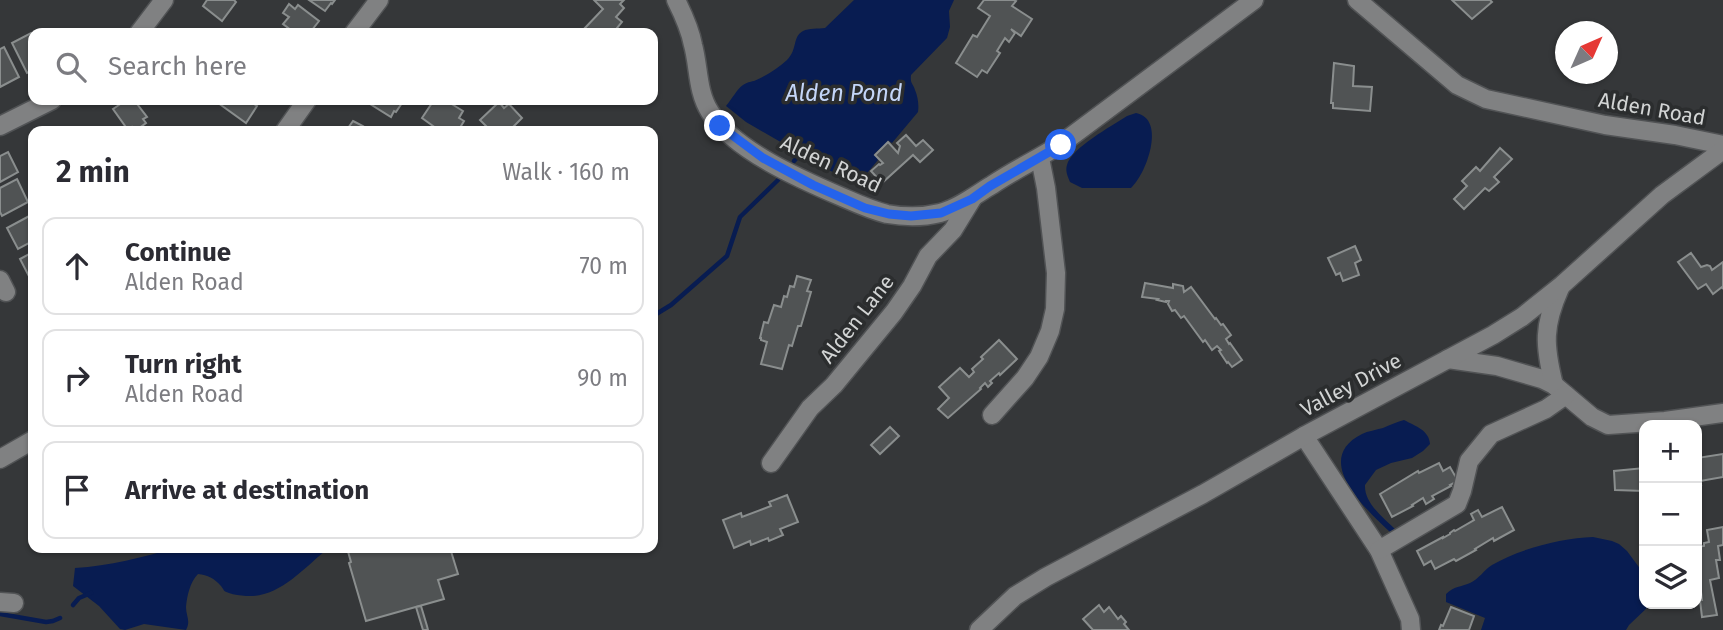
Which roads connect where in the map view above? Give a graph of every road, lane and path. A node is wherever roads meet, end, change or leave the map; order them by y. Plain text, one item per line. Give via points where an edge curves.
1 (164, 0) edge
2 (379, 0) edge
3 (676, 0) edge
4 (1254, 0) edge
5 (1357, 0) edge
6 (143, 28) edge
7 (358, 28) edge
8 (42, 105) edge
9 (303, 105) edge
10 (0, 126) edge
11 (289, 126) edge
12 (1723, 148) edge
13 (1040, 158) junction
14 (972, 199) junction
15 (1562, 285) junction
16 (1448, 359) junction
17 (1560, 390) junction
18 (1723, 413) edge
19 (992, 415) dead end
20 (1304, 436) junction
21 (28, 443) edge
22 (0, 459) edge
23 (771, 463) dead end
24 (1379, 550) junction
25 (979, 630) edge
26 (1411, 630) edge

1 - 6 street
2 - 7 street
3 - 14 street, Alden Road via 710,113 731,136 763,158 813,185 889,214 941,213
4 - 13 street, Alden Road
5 - 12 street, Alden Road via 1457,85 1486,99
8 - 10 street
9 - 11 street
12 - 15 street, Valley Drive via 1661,195
13 - 14 street, Alden Road
13 - 19 street via 1056,273 1055,309 1039,357
14 - 23 street, Alden Lane via 894,312 810,408
15 - 16 street, Valley Drive via 1522,317
15 - 17 street via 1546,332 1548,362
16 - 17 street via 1497,366 1542,379
16 - 20 street, Valley Drive
17 - 18 street via 1608,425
17 - 24 street via 1546,409 1491,434 1469,461 1457,504
20 - 24 street
20 - 25 street, Valley Drive via 1046,577 1015,596
21 - 22 street
24 - 26 street

